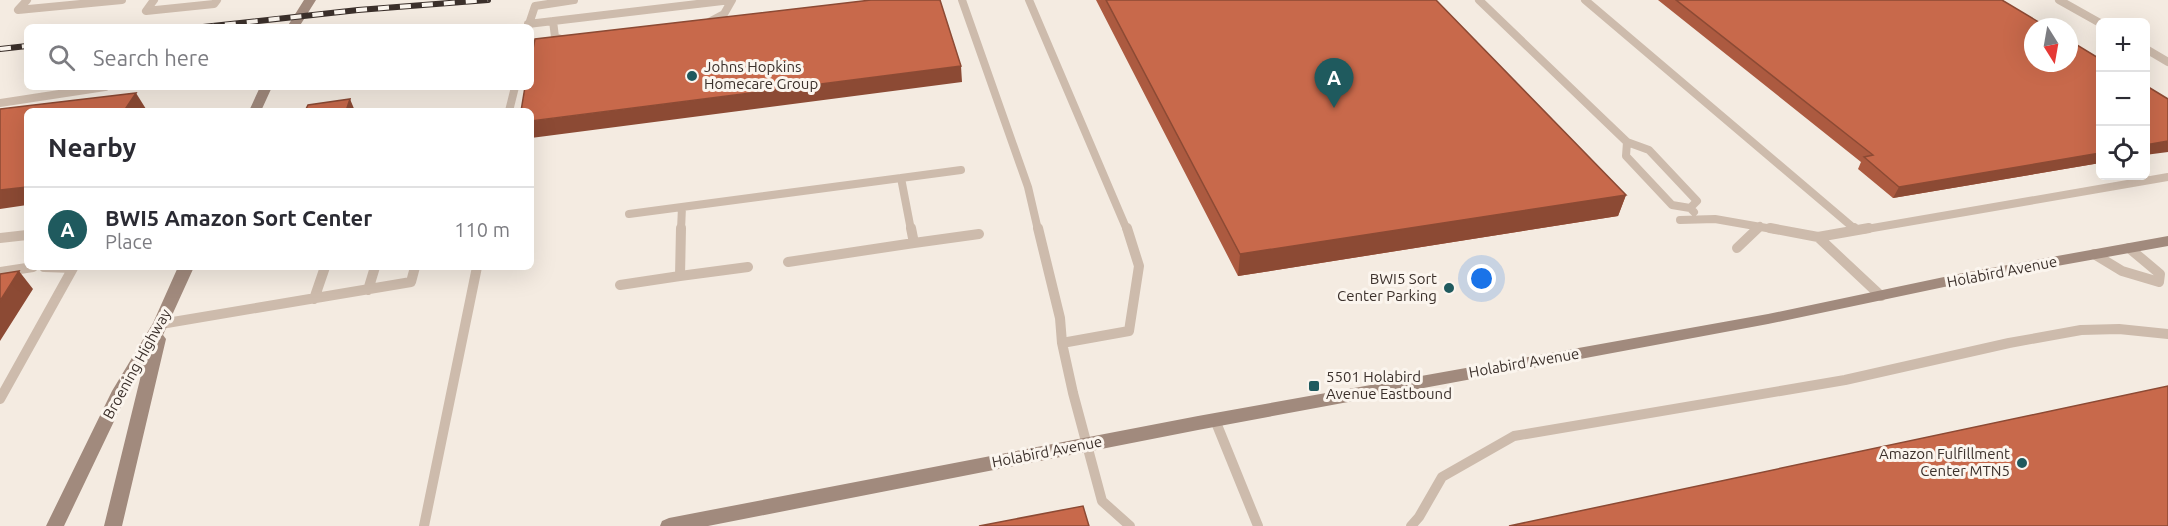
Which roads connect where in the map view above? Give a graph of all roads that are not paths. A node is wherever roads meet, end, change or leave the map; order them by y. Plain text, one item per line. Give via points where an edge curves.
1 (27, 0) edge
2 (122, 0) edge
3 (154, 0) edge
4 (217, 0) edge
5 (310, 0) edge
6 (574, 0) edge
7 (731, 0) edge
8 (962, 0) edge
9 (1029, 0) edge
10 (1479, 0) edge
11 (1585, 0) edge
12 (2059, 0) edge
13 (553, 21) junction
14 (2096, 21) edge
15 (295, 24) edge
16 (528, 24) edge
17 (534, 24) edge
18 (700, 24) edge
19 (572, 40) edge
20 (2150, 52) edge
21 (2168, 62) edge
22 (85, 90) edge
23 (265, 90) edge
24 (514, 90) edge
25 (0, 103) edge
26 (256, 108) edge
27 (510, 108) edge
28 (1627, 142) junction
29 (960, 170) dead end
30 (2168, 177) edge
31 (901, 178) junction
32 (682, 207) junction
33 (1690, 208) junction
34 (628, 214) dead end
35 (1700, 218) junction
36 (1680, 220) dead end
37 (1760, 226) junction
38 (1856, 230) junction
39 (979, 234) dead end
40 (24, 235) edge
41 (1818, 237) junction
42 (0, 238) edge
43 (2168, 241) edge
44 (914, 243) junction
45 (1737, 248) dead end
46 (2129, 248) junction
47 (2094, 254) junction
48 (788, 262) dead end
49 (748, 267) dead end
50 (24, 268) edge
51 (72, 270) edge
52 (185, 270) edge
53 (324, 270) edge
54 (374, 270) edge
55 (414, 270) edge
56 (476, 270) edge
57 (0, 272) edge
58 (680, 276) junction
59 (2159, 282) junction
60 (620, 285) dead end
61 (2168, 288) edge
62 (368, 290) junction
63 (1881, 296) junction
64 (314, 299) junction
65 (161, 324) junction
66 (2168, 334) edge
67 (1062, 343) junction
68 (0, 399) edge
69 (1215, 420) junction
70 (1087, 444) junction
71 (1412, 525) edge
72 (55, 526) edge
73 (113, 526) edge
74 (424, 526) edge
75 (669, 526) edge
76 (1130, 526) edge
77 (1258, 526) edge

1 - 2 lane via 18,9
3 - 4 lane via 146,11 214,4
5 - 15 main road
6 - 16 lane via 535,6
7 - 13 lane
7 - 18 lane via 718,19
8 - 67 lane via 1028,187 1060,318
9 - 67 lane via 1139,266 1129,331
10 - 28 lane
11 - 38 lane
12 - 14 lane
13 - 17 lane
13 - 19 lane via 555,37
20 - 21 lane
22 - 25 lane
23 - 26 main road
24 - 27 lane
28 - 33 lane via 1626,156 1672,205
28 - 33 lane via 1649,150 1674,176 1697,201
29 - 31 lane
30 - 38 lane
31 - 32 lane
31 - 44 lane
32 - 34 lane
32 - 58 lane
33 - 35 lane
35 - 36 lane
35 - 37 lane
37 - 41 lane
37 - 45 lane
38 - 41 lane
39 - 44 lane
40 - 42 lane
41 - 63 lane
43 - 46 main road, Holabird Avenue
44 - 48 lane
46 - 47 main road, Holabird Avenue
46 - 59 lane via 2160,274
47 - 59 lane via 2122,271
47 - 63 main road, Holabird Avenue
49 - 58 lane
50 - 57 lane
51 - 68 lane
52 - 65 main road, Broening Highway
53 - 64 lane
54 - 62 lane
55 - 62 lane via 411,282
56 - 74 lane
58 - 60 lane
59 - 61 lane
62 - 64 lane
63 - 69 main road, Holabird Avenue
64 - 65 lane
65 - 72 main road, Broening Highway via 120,391
65 - 73 main road
66 - 71 lane via 2081,330 1845,380 1514,436 1442,477
67 - 70 lane
69 - 70 main road, Holabird Avenue
69 - 77 lane
70 - 75 main road, Holabird Avenue
70 - 76 lane via 1102,501

